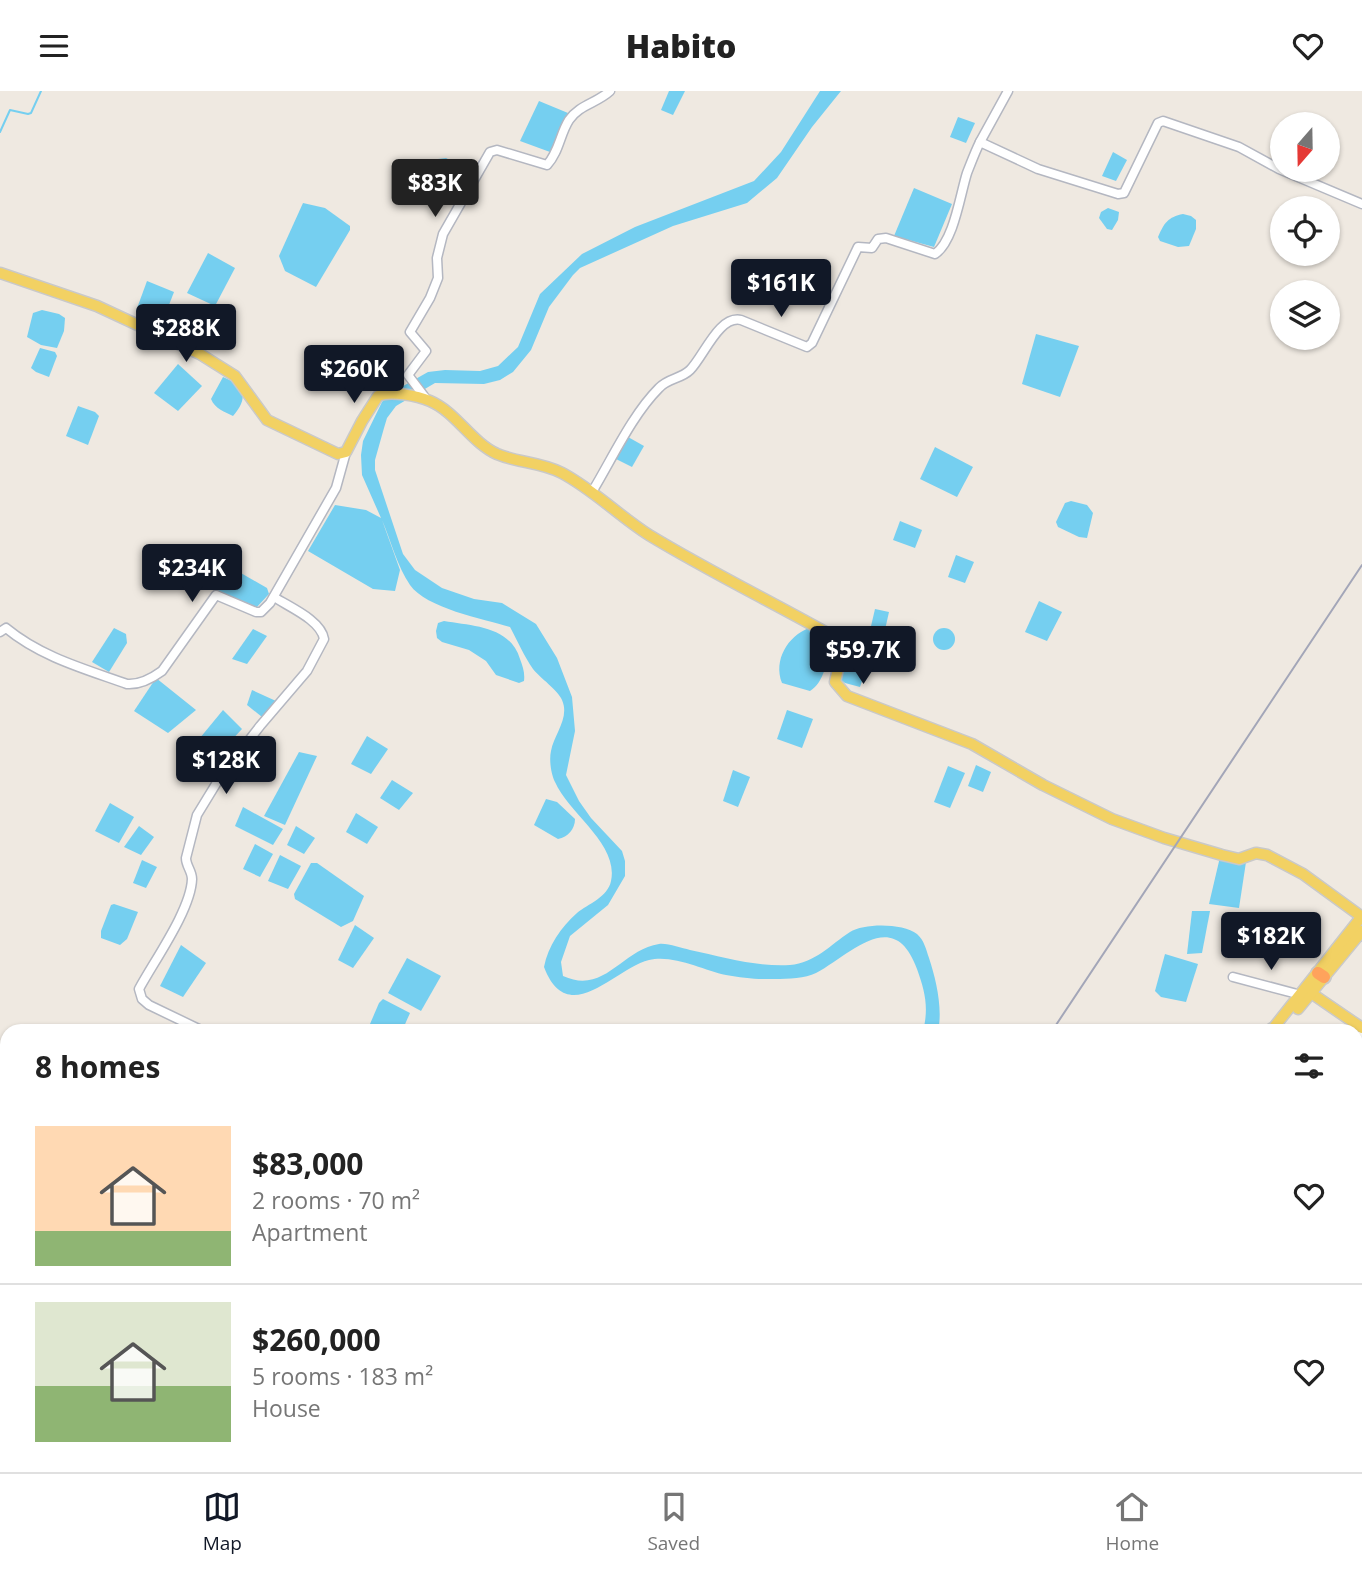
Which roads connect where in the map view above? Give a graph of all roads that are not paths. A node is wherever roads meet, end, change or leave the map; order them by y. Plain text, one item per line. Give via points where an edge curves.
1 (610, 91) edge
2 (1008, 91) edge
3 (980, 142) junction
4 (1362, 204) edge
5 (0, 273) edge
6 (424, 398) junction
7 (346, 452) junction
8 (592, 492) junction
9 (274, 597) junction
10 (2, 627) edge
11 (1362, 917) edge
12 (1362, 931) edge
13 (1321, 975) junction
14 (1233, 977) dead end
15 (1306, 994) junction
16 (188, 1024) edge
17 (1278, 1024) edge
18 (1284, 1024) edge
19 (1355, 1024) edge

1 - 6 street via 578,109 547,165 497,150 490,152 443,234 438,278 410,332 426,351 408,372
2 - 3 street
3 - 4 street via 1038,169 1118,194 1124,193 1158,123 1168,122 1239,147
3 - 8 street via 938,253 886,238 878,239 872,248 858,247 807,347 741,320 726,323 691,370 660,387 647,403
5 - 7 main road via 97,306 200,354 235,376 267,420 338,454
6 - 7 main road via 378,396
6 - 8 main road via 498,455 542,464
7 - 9 street via 336,488
8 - 11 main road via 680,554 836,638 840,651 835,682 847,696 962,739 1112,819 1239,859 1256,853 1267,855 1303,874
9 - 10 street via 258,613 216,595 162,671 134,684 52,657
9 - 16 street via 314,623 324,639 307,671 219,779 198,815 186,858 192,877 188,893 176,926 139,989 149,1005
11 - 13 main road
12 - 13 main road
13 - 15 main road
14 - 15 street
15 - 17 main road
15 - 18 main road
15 - 19 main road

